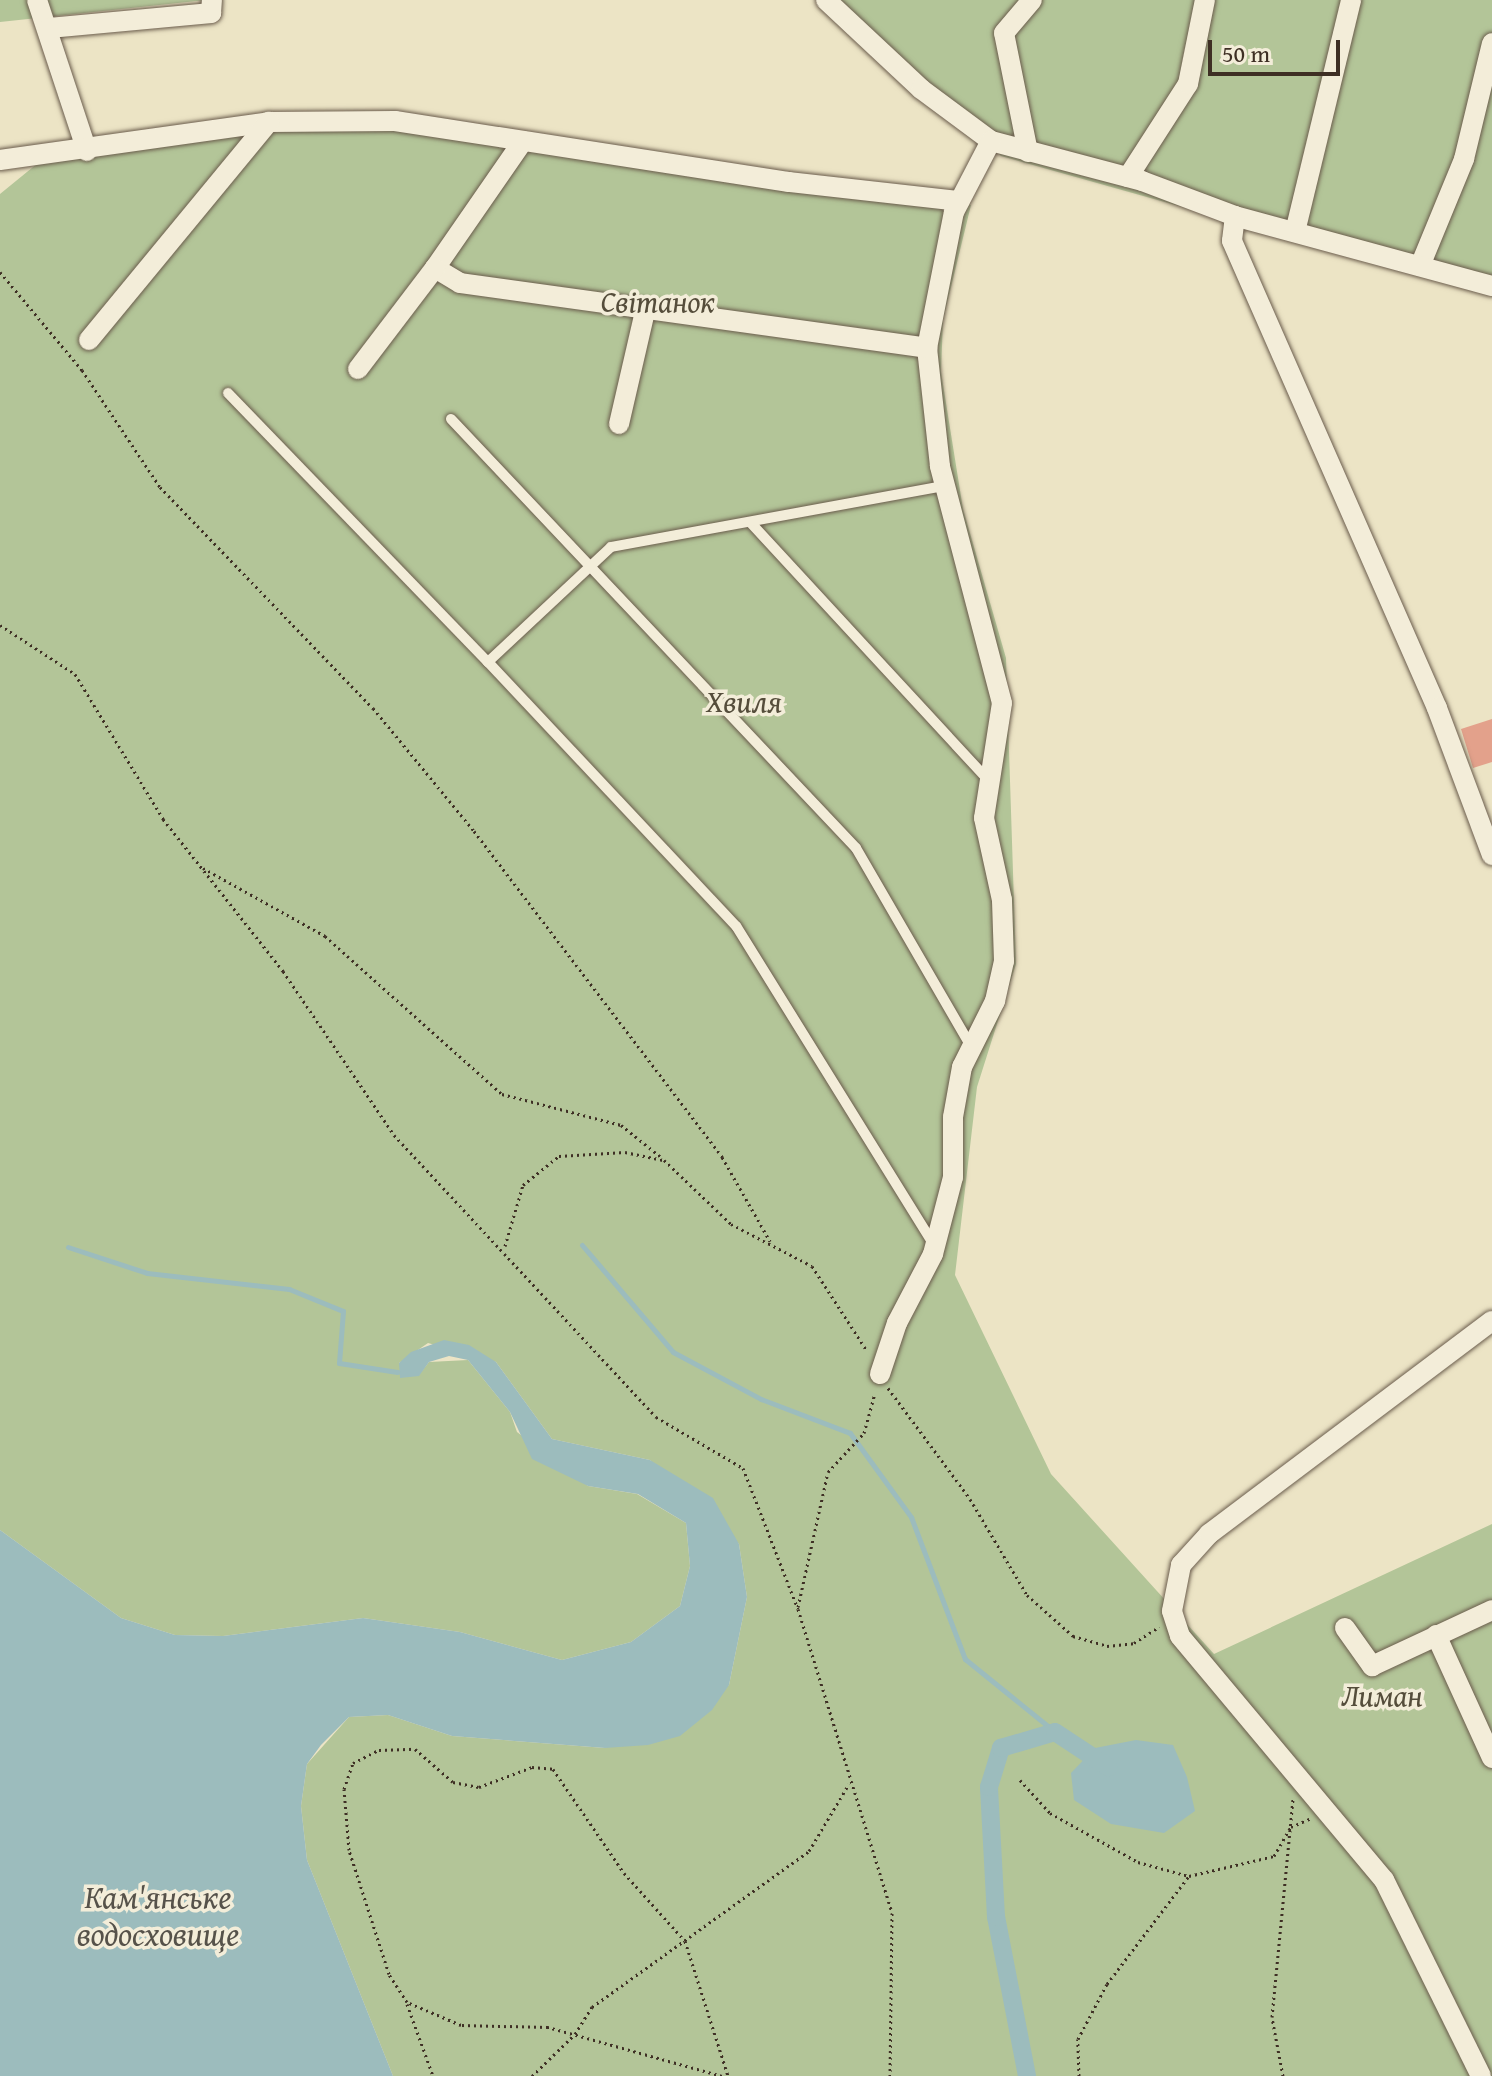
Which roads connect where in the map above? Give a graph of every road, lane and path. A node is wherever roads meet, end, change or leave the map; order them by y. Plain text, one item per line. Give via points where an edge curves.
1 (37, 0) edge
2 (212, 0) edge
3 (1032, 0) edge
4 (1205, 0) edge
5 (1351, 0) edge
6 (835, 2) edge
7 (49, 28) junction
8 (1492, 43) edge
9 (269, 122) junction
10 (523, 141) junction
11 (991, 141) junction
12 (87, 151) junction
13 (1028, 152) junction
14 (0, 160) edge
15 (1128, 177) junction
16 (959, 201) junction
17 (1235, 216) junction
18 (1295, 232) junction
19 (1420, 266) junction
20 (435, 268) junction
21 (0, 272) edge
22 (1492, 286) edge
23 (645, 311) junction
24 (89, 340) dead end
25 (927, 348) junction
26 (358, 369) dead end
27 (228, 393) dead end
28 (451, 419) dead end
29 (619, 424) dead end
30 (945, 486) junction
31 (750, 522) junction
32 (590, 566) junction
33 (0, 625) edge
34 (488, 662) junction
35 (987, 779) junction
36 (1492, 855) edge
37 (200, 866) junction
38 (971, 1046) junction
39 (664, 1160) junction
40 (770, 1241) junction
41 (935, 1247) junction
42 (505, 1248) junction
43 (1492, 1321) edge
44 (880, 1374) junction
45 (798, 1609) junction
46 (1492, 1610) edge
47 (1172, 1611) junction
48 (1345, 1628) dead end
49 (1436, 1635) junction
50 (1492, 1758) edge
51 (1293, 1771) junction
52 (1020, 1780) dead end
53 (849, 1784) junction
54 (1329, 1811) junction
55 (1291, 1827) junction
56 (1189, 1876) junction
57 (685, 1941) junction
58 (407, 2002) junction
59 (575, 2034) junction
60 (433, 2076) edge
61 (532, 2076) edge
62 (722, 2076) edge
63 (728, 2076) edge
64 (890, 2076) edge
65 (1079, 2076) edge
66 (1283, 2076) edge
67 (1481, 2076) edge

1 - 7 street
2 - 7 street via 211,13
3 - 13 street via 1004,33
4 - 15 street via 1188,84
5 - 18 street
6 - 11 street via 921,89
7 - 12 street
8 - 19 street via 1464,159
9 - 10 street via 395,121
9 - 12 street
9 - 24 street
10 - 16 street
10 - 20 street
11 - 13 street
11 - 16 street
12 - 14 street
13 - 15 street
15 - 17 street
16 - 25 street
17 - 18 street
17 - 36 street via 1232,241 1437,708
18 - 19 street
19 - 22 street
20 - 23 street via 460,283
20 - 26 street
21 - 40 path via 82,370 160,487 373,708 474,831 722,1157
23 - 25 street
23 - 29 street
25 - 30 street
27 - 34 lane
28 - 32 lane
30 - 31 lane
30 - 35 street via 1002,703 1001,736
31 - 32 lane via 611,547
31 - 35 lane
32 - 34 lane
32 - 38 lane via 856,848
33 - 37 path via 75,674 163,819
34 - 41 lane via 736,926
35 - 38 street via 984,818 1002,900 1004,961 995,1001
37 - 39 path via 325,936 502,1094 621,1125
37 - 42 path via 283,971 394,1135
38 - 41 street via 953,1117 953,1177
39 - 40 path via 731,1224
39 - 42 path via 625,1152 559,1156 523,1185
40 - 44 path via 812,1266
41 - 44 street
42 - 45 path via 656,1417 743,1468
43 - 47 street via 1209,1534 1181,1565
44 - 45 path via 864,1433 828,1472
44 - 47 path via 908,1422 970,1499 1027,1595 1073,1636 1107,1646 1134,1643 1155,1633
45 - 53 path
46 - 49 street
47 - 51 street via 1180,1636
48 - 49 street via 1372,1666
49 - 50 street
51 - 54 street
51 - 55 path
52 - 56 path via 1050,1813 1138,1862
53 - 57 path via 809,1851
53 - 64 path via 892,1913
54 - 55 path
54 - 67 street via 1384,1880
55 - 56 path via 1274,1856
55 - 66 path via 1272,2017
56 - 65 path via 1107,1984 1078,2039
57 - 58 path via 624,1873 553,1769 532,1767 479,1787 453,1782 415,1749 379,1750 353,1763 344,1789 349,1850 389,1974
57 - 59 path via 592,2007
57 - 63 path
58 - 59 path via 461,2025 548,2027
58 - 60 path
59 - 61 path
59 - 62 path

